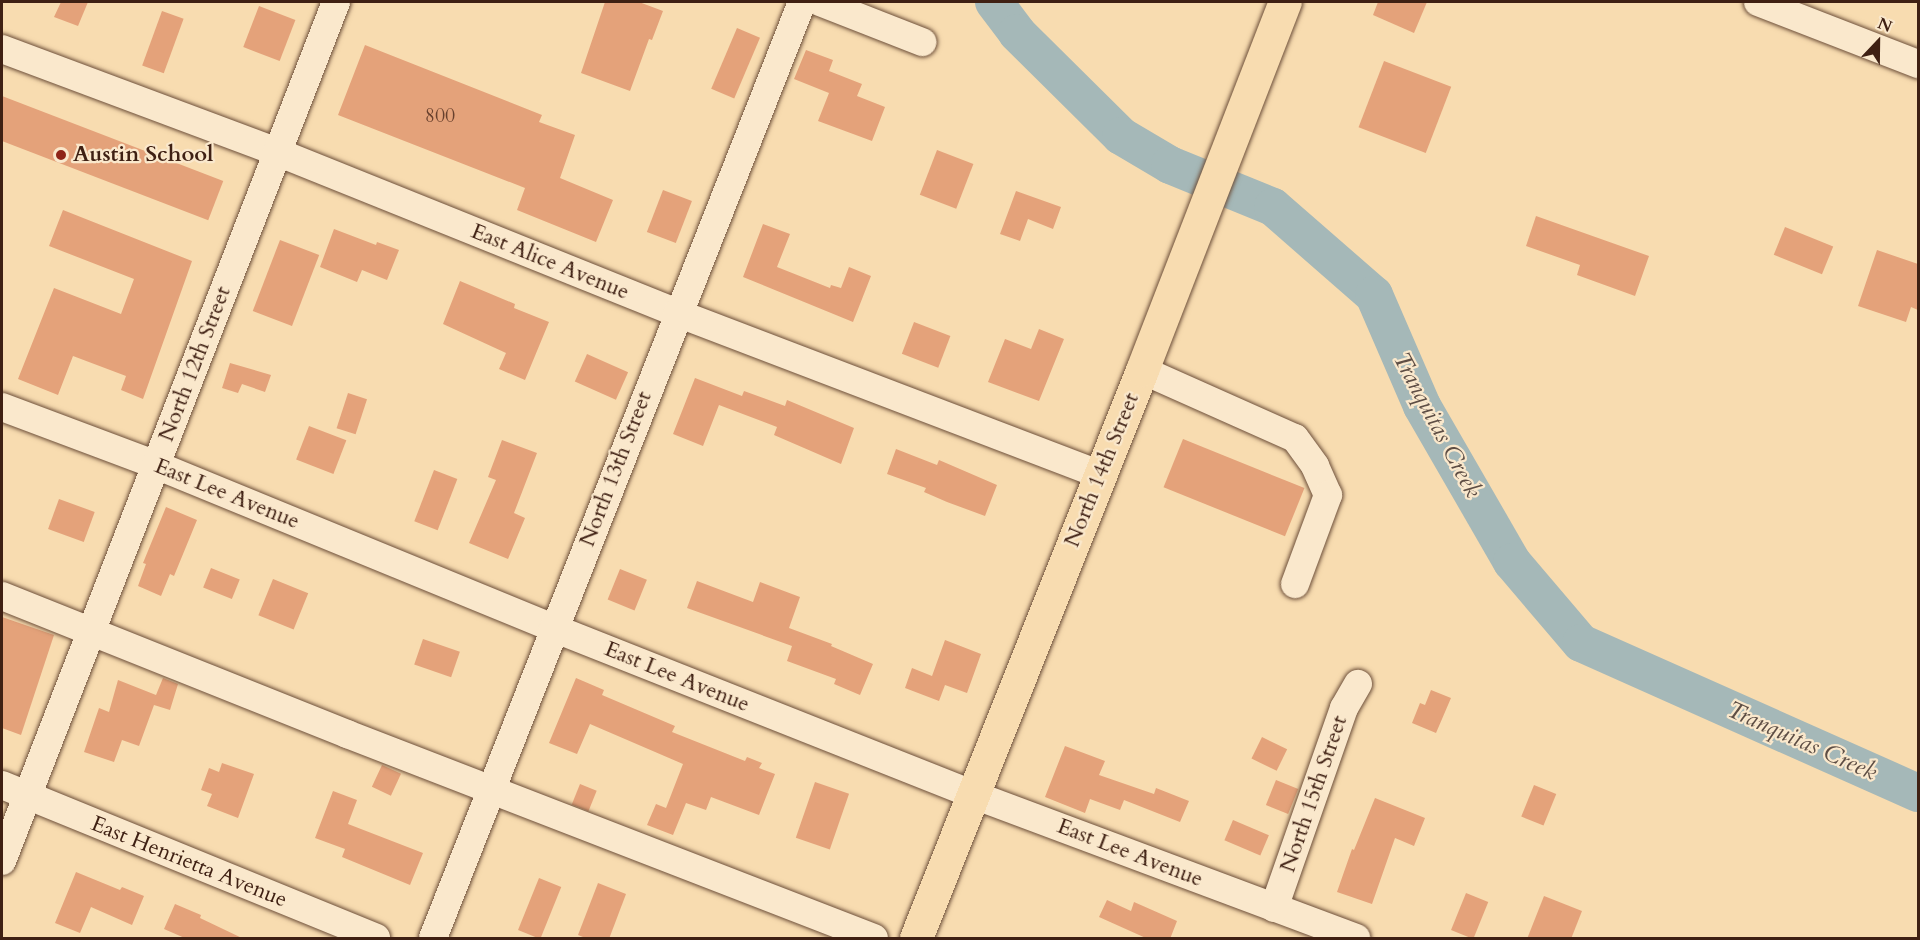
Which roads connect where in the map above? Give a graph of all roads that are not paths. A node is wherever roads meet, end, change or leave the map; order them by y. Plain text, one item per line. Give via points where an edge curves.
1 (336, 2) edge
2 (802, 2) edge
3 (820, 2) edge
4 (1285, 2) edge
5 (1758, 2) edge
6 (922, 42) dead end
7 (2, 49) edge
8 (1918, 64) edge
9 (277, 152) junction
10 (677, 313) junction
11 (1142, 370) junction
12 (2, 407) edge
13 (156, 465) junction
14 (1099, 474) junction
15 (1295, 584) dead end
16 (2, 596) edge
17 (553, 628) junction
18 (91, 632) junction
19 (1359, 684) dead end
20 (490, 789) junction
21 (14, 790) edge
22 (974, 795) junction
23 (2, 861) edge
24 (1274, 908) junction
25 (376, 939) edge
26 (433, 939) edge
27 (874, 939) edge
28 (916, 939) edge
29 (1356, 939) edge

1 - 9 street, North 12th Street
2 - 10 street, North 13th Street
3 - 6 street
4 - 11 main road, North 14th Street
5 - 8 street
7 - 9 street, East Alice Avenue
9 - 10 street, East Alice Avenue
9 - 13 street, North 12th Street
10 - 14 street, East Alice Avenue
10 - 17 street, North 13th Street
11 - 14 main road, North 14th Street
11 - 15 street via 1295,438 1315,466 1328,495
12 - 13 street, East Lee Avenue
13 - 17 street, East Lee Avenue
13 - 18 street, North 12th Street
14 - 22 main road, North 14th Street
16 - 18 street
17 - 20 street, North 13th Street
17 - 22 street, East Lee Avenue
18 - 20 street
18 - 21 street, North 12th Street
19 - 24 street, North 15th Street via 1344,708
20 - 26 street, North 13th Street
20 - 27 street
21 - 23 street, North 12th Street
21 - 25 street, East Henrietta Avenue
22 - 24 street, East Lee Avenue
22 - 28 main road, North 14th Street
24 - 29 street, East Lee Avenue

